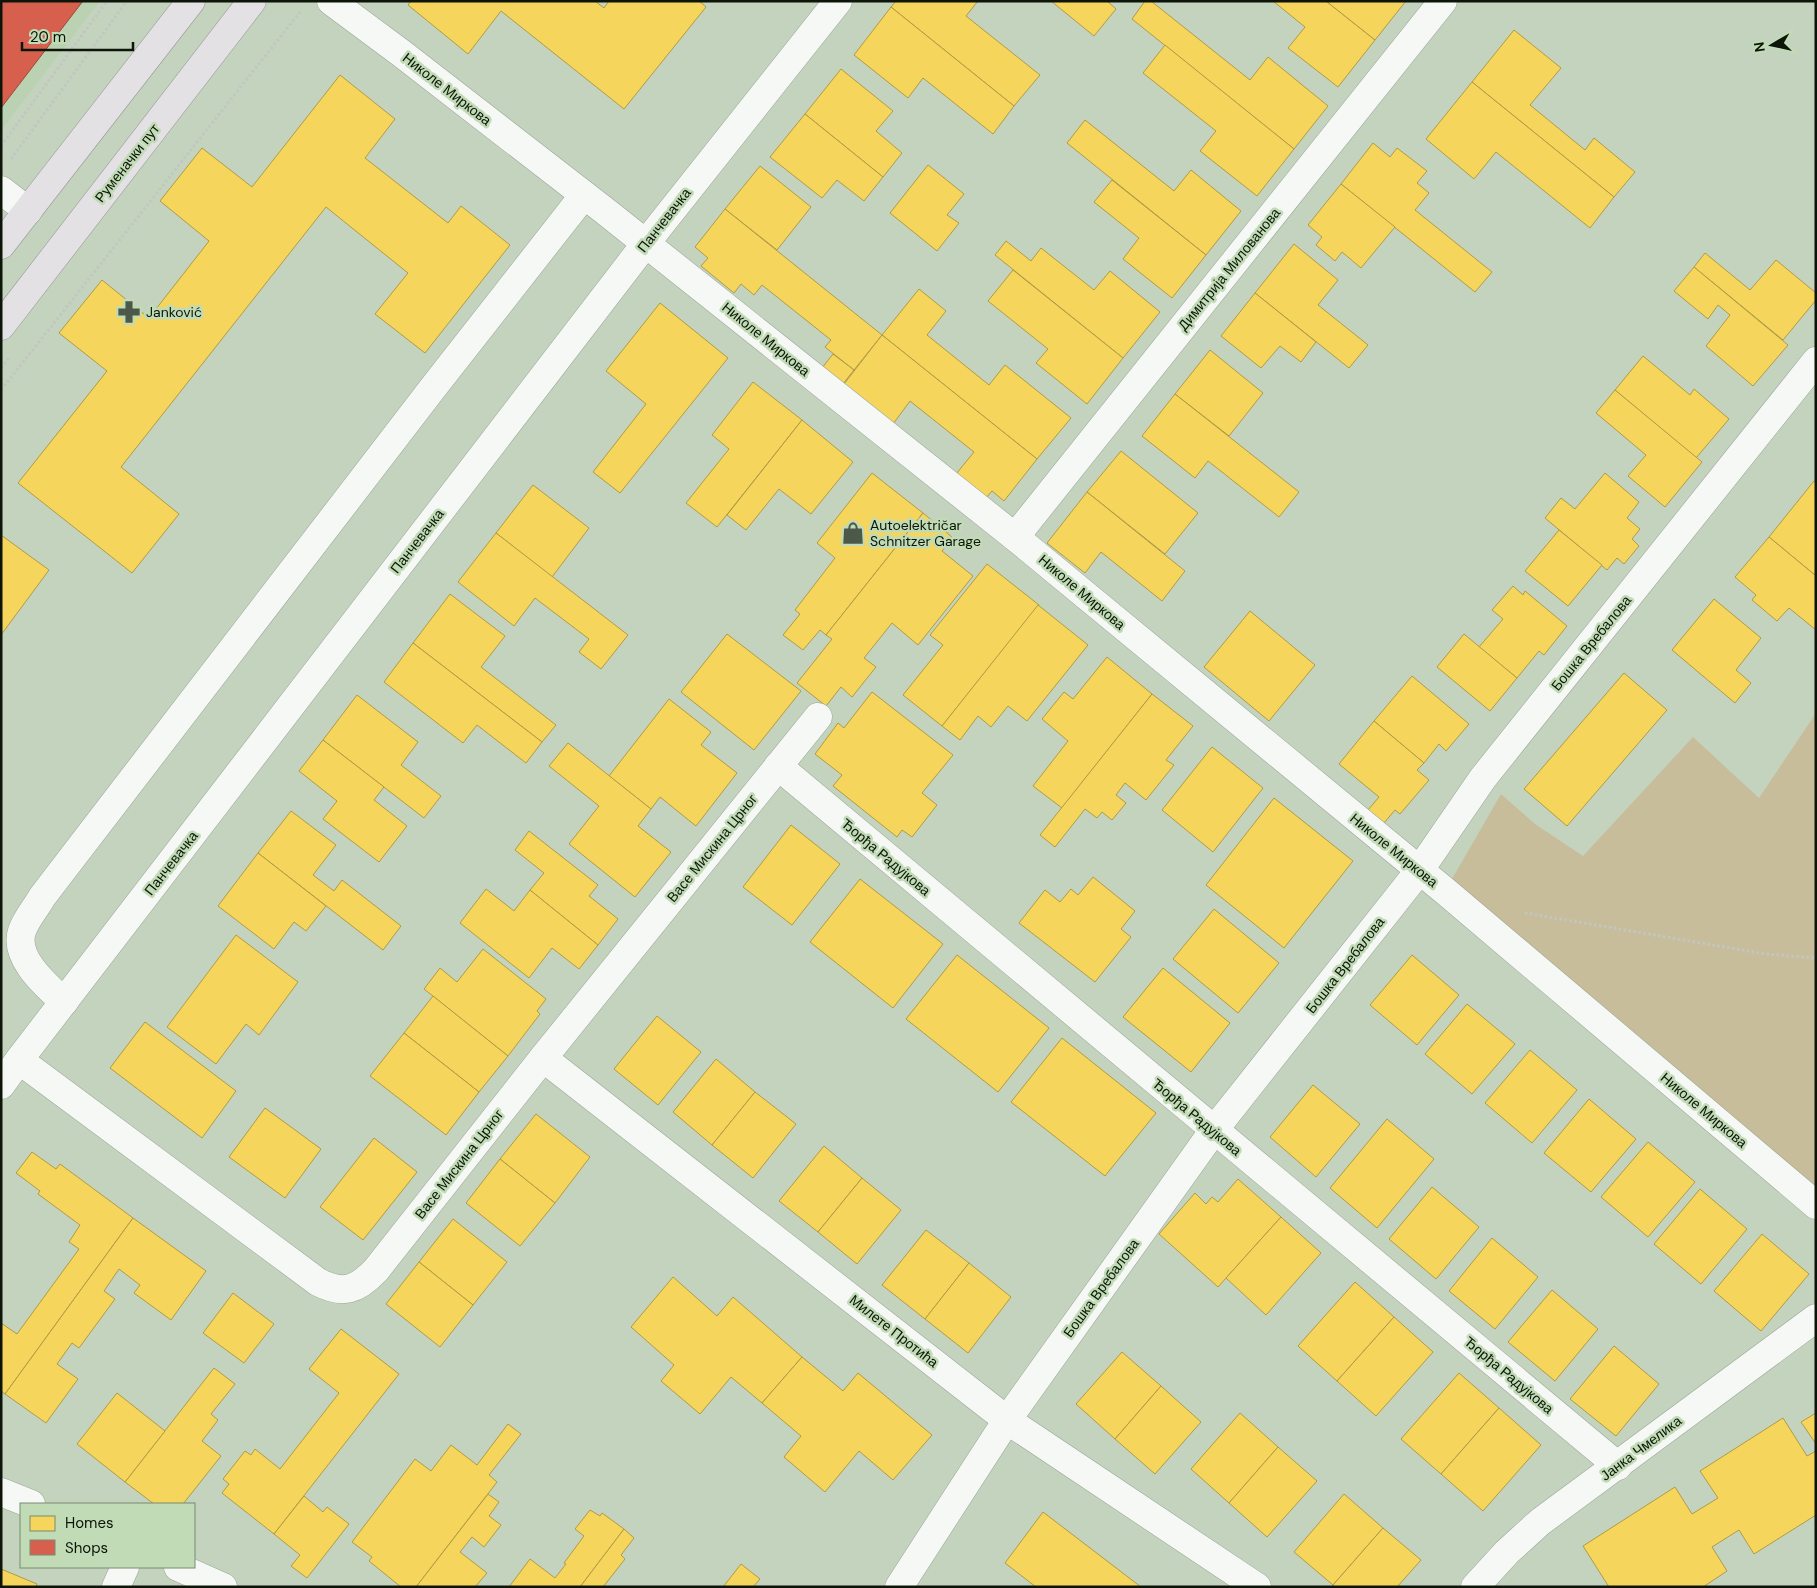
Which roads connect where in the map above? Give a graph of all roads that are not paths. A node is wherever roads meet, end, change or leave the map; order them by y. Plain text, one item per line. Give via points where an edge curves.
1 (191, 1) edge
2 (252, 1) edge
3 (331, 1) edge
4 (838, 1) edge
5 (1442, 1) edge
6 (1, 190) edge
7 (584, 194) junction
8 (28, 211) junction
9 (646, 243) junction
10 (1, 245) edge
11 (1, 326) edge
12 (1816, 361) edge
13 (1016, 537) junction
14 (818, 717) dead end
15 (778, 766) junction
16 (1420, 871) junction
17 (64, 1002) junction
18 (543, 1058) junction
19 (19, 1060) junction
20 (1, 1085) edge
21 (1214, 1130) junction
22 (1816, 1205) edge
23 (1816, 1318) edge
24 (1007, 1420) junction
25 (1618, 1466) junction
26 (1, 1492) edge
27 (28, 1503) edge
28 (125, 1568) edge
29 (180, 1568) edge
30 (116, 1587) edge
31 (223, 1587) edge
32 (898, 1587) edge
33 (1257, 1587) edge
34 (1475, 1587) edge

1 - 8 main road
2 - 11 main road, Руменачки пут
3 - 7 street, Николе Миркова
4 - 9 street, Панчевачка
5 - 13 street, Димитрија Милованова
6 - 8 street
7 - 9 street, Николе Миркова
7 - 17 street via 42,897 22,931 22,948 33,971
8 - 10 main road
9 - 13 street, Николе Миркова
9 - 17 street, Панчевачка
12 - 16 street, Бошка Вребалова via 1483,778
13 - 16 street, Николе Миркова
14 - 15 street, Васе Мискина Црног
15 - 18 street, Васе Мискина Црног
15 - 21 street, Ђорђа Радујкова
16 - 21 street, Бошка Вребалова
16 - 22 street, Николе Миркова
17 - 19 street, Панчевачка
18 - 19 street, Васе Мискина Црног via 376,1270 365,1282 348,1289 331,1289 318,1282
18 - 24 street, Милете Протића
19 - 20 street, Панчевачка
21 - 24 street, Бошка Вребалова
21 - 25 street, Ђорђа Радујкова
23 - 25 street, Јанка Чмелика
24 - 32 street, Бошка Вребалова
24 - 33 street, Милете Протића
25 - 34 street, Јанка Чмелика via 1540,1522
26 - 27 street
28 - 30 street
29 - 31 street

